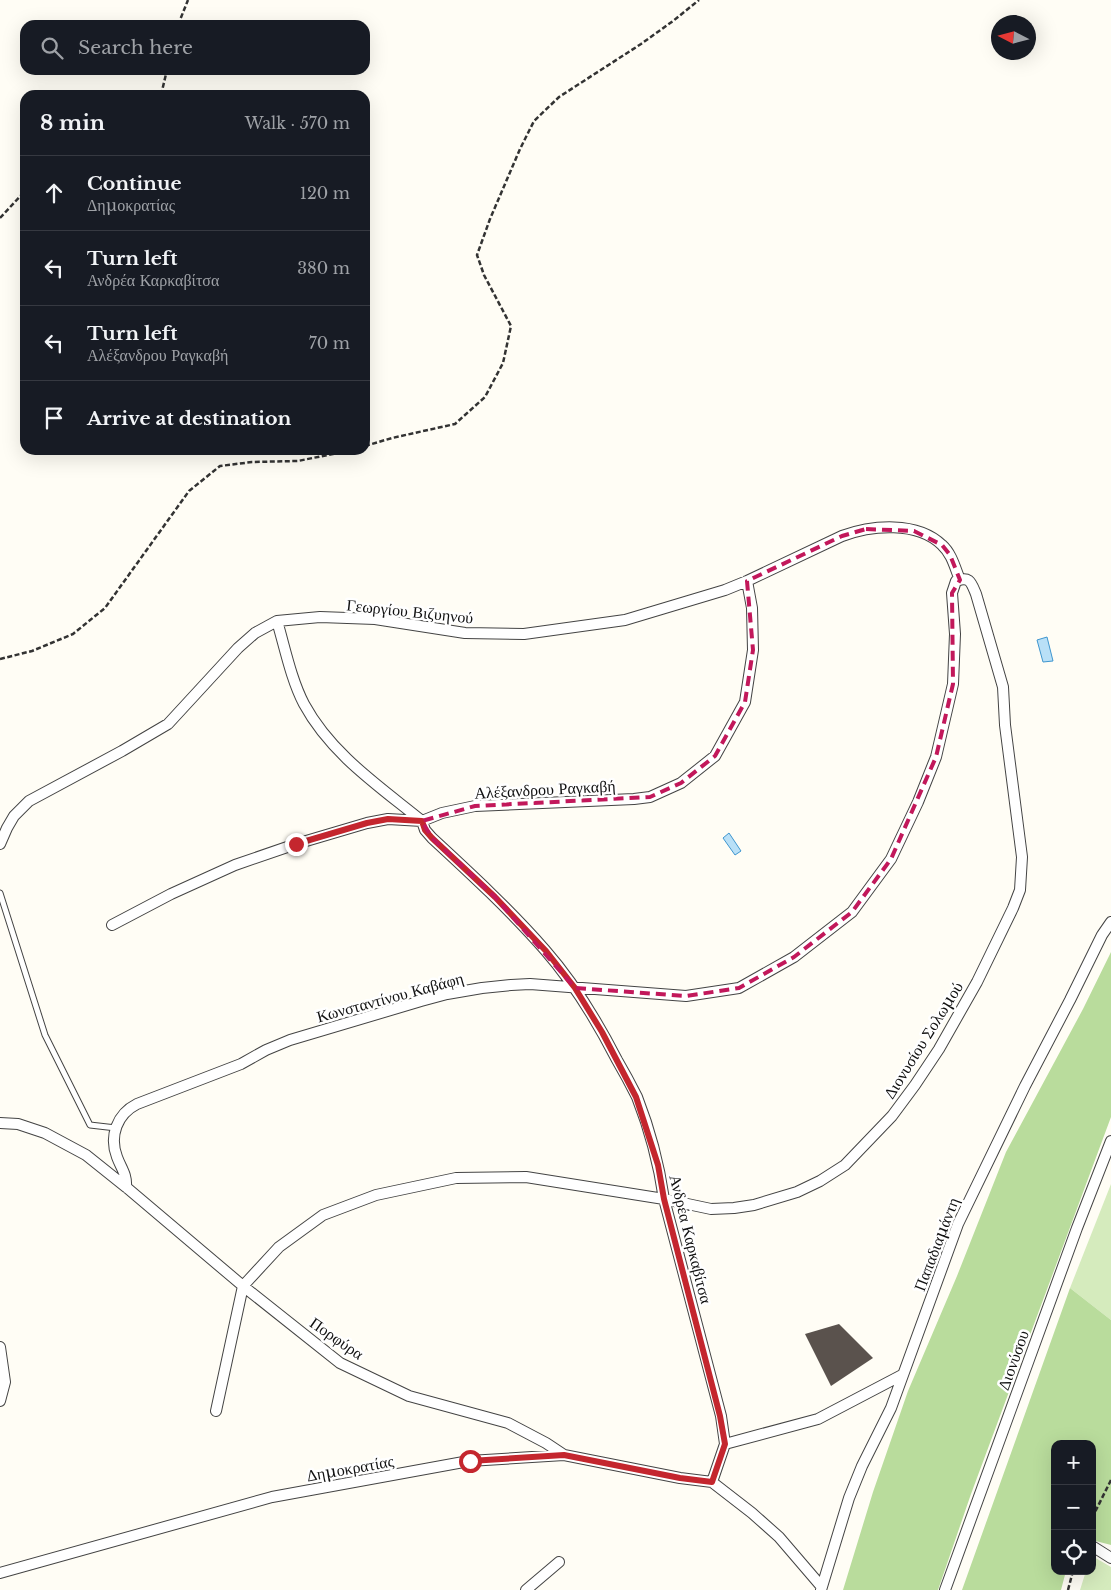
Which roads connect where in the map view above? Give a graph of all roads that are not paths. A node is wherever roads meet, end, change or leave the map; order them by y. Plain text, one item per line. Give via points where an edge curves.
1 (960, 580) junction
2 (747, 581) junction
3 (277, 621) junction
4 (422, 821) junction
5 (0, 844) edge
6 (0, 894) edge
7 (1111, 922) edge
8 (112, 926) dead end
9 (575, 988) junction
10 (0, 1123) edge
11 (116, 1128) junction
12 (1111, 1141) edge
13 (126, 1187) junction
14 (664, 1199) junction
15 (243, 1286) junction
16 (0, 1347) edge
17 (902, 1375) junction
18 (0, 1401) edge
19 (216, 1411) dead end
20 (725, 1444) junction
21 (564, 1455) junction
22 (712, 1482) junction
23 (1096, 1549) edge
24 (1111, 1558) edge
25 (559, 1562) dead end
26 (0, 1573) edge
27 (821, 1588) edge
28 (526, 1590) edge
29 (945, 1590) edge

1 - 2 street, Γεωργίου Βιζυηνού via 950,555 942,545 926,534 890,527 842,536
1 - 9 street, Κωνσταντίνου Καβάφη via 956,581 952,594 955,634 952,684 936,757 892,860 852,912 794,957 739,988 686,996
1 - 14 street, Διονυσίου Σολωμού via 968,580 976,594 1003,687 1022,857 1020,890 1013,908 977,982 916,1085 845,1166 805,1188 763,1203 711,1209
2 - 3 street, Γεωργίου Βιζυηνού via 625,620 524,634 465,633 375,619 320,617
2 - 4 street, Αλέξανδρου Ραγκαβή via 752,608 753,650 746,702 715,756 680,783 650,797 474,806
3 - 4 street, Ανδρέα Καρκαβίτσα via 293,677 316,723 345,758
3 - 5 street, Γεωργίου Βιζυηνού via 255,633 238,648 168,724 29,801 14,816
4 - 8 street, Αλέξανδρου Ραγκαβή via 388,819 296,844 235,865
4 - 9 street, Ανδρέα Καρκαβίτσα via 432,838 502,904
6 - 11 lane via 45,1035 90,1125
7 - 17 street, Παπαδιαμάντη via 1025,1086 958,1224
9 - 11 street, Κωνσταντίνου Καβάφη via 530,984 482,988 421,1001 299,1037 241,1064 137,1104 123,1114
9 - 14 street, Ανδρέα Καρκαβίτσα via 636,1097 658,1165
10 - 13 street, Πορφύρα via 18,1124 45,1132 86,1155
11 - 13 street via 114,1146 125,1174
12 - 29 street, Διονύσου
13 - 15 street, Πορφύρα
14 - 15 street, Διονυσίου Σολωμού via 526,1177 456,1178 376,1194 323,1215 278,1247
14 - 20 street, Ανδρέα Καρκαβίτσα
15 - 19 street, Διονυσίου Σολωμού
15 - 21 street, Πορφύρα via 340,1363 409,1396 508,1423
16 - 18 street via 5,1382
17 - 20 street via 818,1419
17 - 27 street, Παπαδιαμάντη via 891,1408 849,1498
20 - 22 street, Ανδρέα Καρκαβίτσα
21 - 22 street, Δημοκρατίας
21 - 26 street, Δημοκρατίας via 470,1461 272,1498
22 - 27 street via 779,1537
23 - 24 street
25 - 28 street

